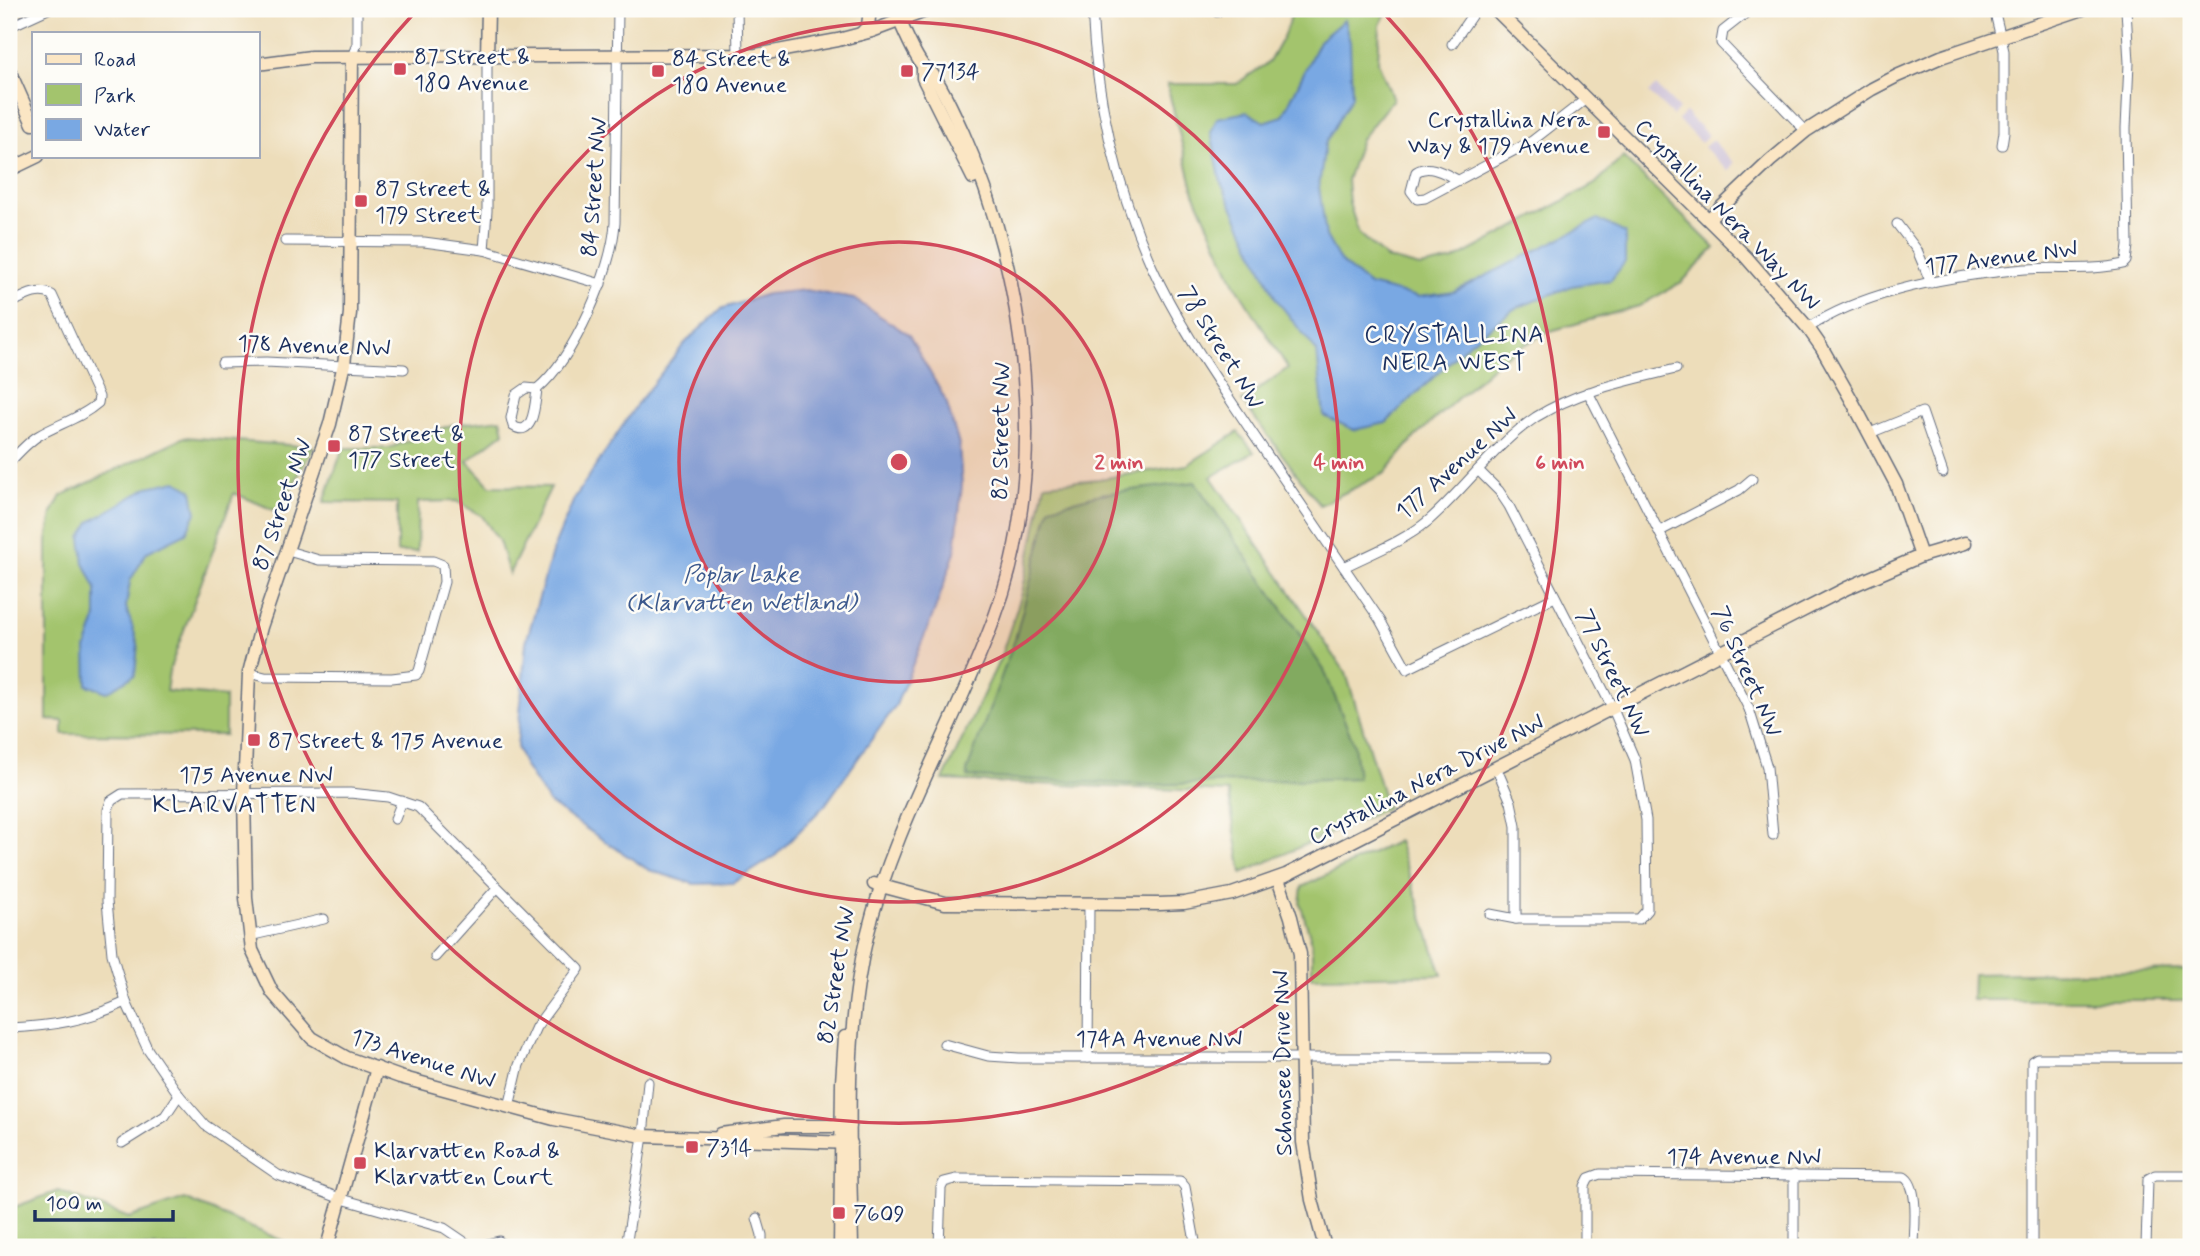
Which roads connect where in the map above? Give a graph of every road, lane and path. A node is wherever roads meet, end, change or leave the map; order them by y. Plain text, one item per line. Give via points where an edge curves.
1 (48, 9) edge
2 (357, 9) edge
3 (488, 9) edge
4 (618, 9) edge
5 (737, 9) edge
6 (870, 9) edge
7 (931, 9) edge
8 (1092, 9) edge
9 (1476, 9) edge
10 (1495, 9) edge
11 (1751, 9) edge
12 (1993, 9) edge
13 (2083, 9) edge
14 (2126, 9) edge
15 (897, 15) edge
16 (9, 27) edge
17 (861, 34) junction
18 (2001, 37) junction
19 (1452, 44) dead end
20 (738, 55) junction
21 (352, 57) junction
22 (488, 57) junction
23 (618, 57) junction
24 (259, 64) edge
25 (9, 70) edge
26 (1586, 99) junction
27 (32, 122) edge
28 (1807, 131) junction
29 (2002, 145) dead end
30 (34, 158) edge
31 (9, 170) edge
32 (1458, 180) junction
33 (1709, 219) junction
34 (1896, 225) dead end
35 (285, 241) dead end
36 (352, 242) junction
37 (484, 250) junction
38 (601, 284) junction
39 (1931, 284) junction
40 (9, 304) edge
41 (1808, 328) junction
42 (222, 363) dead end
43 (344, 364) junction
44 (404, 369) dead end
45 (1676, 369) dead end
46 (537, 389) junction
47 (1587, 392) junction
48 (1870, 433) junction
49 (9, 463) edge
50 (1478, 470) junction
51 (1943, 473) dead end
52 (1752, 479) dead end
53 (1660, 531) junction
54 (1965, 543) dead end
55 (288, 551) junction
56 (1921, 556) junction
57 (1344, 567) junction
58 (1555, 597) junction
59 (1721, 652) junction
60 (249, 673) junction
61 (1612, 707) junction
62 (1496, 767) junction
63 (244, 794) junction
64 (402, 801) junction
65 (395, 819) dead end
66 (1773, 835) dead end
67 (1278, 879) junction
68 (878, 885) junction
69 (497, 888) junction
70 (1088, 904) junction
71 (1490, 914) dead end
72 (324, 919) dead end
73 (1516, 919) junction
74 (250, 936) junction
75 (435, 957) dead end
76 (126, 1002) junction
77 (9, 1027) edge
78 (944, 1044) dead end
79 (1301, 1057) junction
80 (1088, 1058) junction
81 (1544, 1058) dead end
82 (2191, 1058) edge
83 (377, 1068) junction
84 (648, 1082) dead end
85 (179, 1095) junction
86 (509, 1107) junction
87 (847, 1126) junction
88 (643, 1136) junction
89 (690, 1138) junction
90 (122, 1143) dead end
91 (846, 1143) junction
92 (1794, 1175) junction
93 (2191, 1175) edge
94 (342, 1199) junction
95 (757, 1218) dead end
96 (499, 1241) dead end
97 (327, 1247) edge
98 (474, 1247) edge
99 (626, 1247) edge
100 (762, 1247) edge
101 (840, 1247) edge
102 (852, 1247) edge
103 (939, 1247) edge
104 (1196, 1247) edge
105 (1325, 1247) edge
106 (1585, 1247) edge
107 (1794, 1247) edge
108 (1914, 1247) edge
109 (2032, 1247) edge
110 (2146, 1247) edge

1 - 16 street
2 - 21 street, 87 Street NW via 357,44
3 - 22 street
4 - 23 street, 84 Street NW
5 - 20 street
6 - 17 street via 868,26
7 - 15 street
8 - 57 street, 78 Street NW via 1108,133 1152,267 1191,341
9 - 19 street
10 - 26 street, Crystallina Nera Way NW
11 - 28 street via 1727,26 1721,36 1724,48
12 - 18 street
13 - 18 street
14 - 39 street, 177 Avenue NW via 2126,261 2026,269
15 - 17 street
15 - 68 street, 82 Street NW via 923,67 923,78 990,209 1011,286 1023,362 1026,424 1016,542 996,613
17 - 20 street via 808,47
18 - 28 street via 1897,76
18 - 29 street
20 - 23 street
21 - 22 street
21 - 24 street
21 - 36 street, 87 Street NW
22 - 23 street
22 - 37 street
23 - 38 street, 84 Street NW via 614,235
25 - 27 street
26 - 32 street via 1532,141
26 - 33 street, Crystallina Nera Way NW
28 - 33 street
30 - 31 street
32 - 32 street via 1424,168 1416,172 1411,191 1421,200
33 - 41 street, Crystallina Nera Way NW
34 - 39 street via 1917,250
35 - 36 street
36 - 37 street via 424,242
36 - 43 street, 87 Street NW
37 - 38 street
38 - 46 street, 84 Street NW via 573,342
39 - 41 street, 177 Avenue NW via 1847,306
40 - 49 street via 36,292 55,298 99,397 90,411 38,436
41 - 48 street, Crystallina Nera Way NW
42 - 43 street, 178 Avenue NW
43 - 44 street, 178 Avenue NW
43 - 55 street, 87 Street NW via 330,424
45 - 47 street, 177 Avenue NW
46 - 46 street, 84 Street NW via 526,388 516,395 511,418 518,429 530,424
47 - 50 street, 177 Avenue NW via 1521,428
47 - 53 street, 76 Street NW
48 - 51 street via 1922,412
48 - 56 street, Crystallina Nera Way NW via 1896,484
50 - 57 street, 177 Avenue NW via 1428,521
50 - 58 street, 77 Street NW via 1509,506
52 - 53 street
53 - 59 street, 76 Street NW
54 - 56 street, Crystallina Nera Drive NW
55 - 60 street, 87 Street NW
55 - 60 street via 319,560 433,561 443,565 444,582 419,671 392,678
56 - 59 street, Crystallina Nera Drive NW
57 - 58 street, 78 Street NW via 1407,669
58 - 61 street, 77 Street NW
59 - 61 street, Crystallina Nera Drive NW
59 - 66 street, 76 Street NW via 1761,746
60 - 63 street, 87 Street NW
61 - 62 street, Crystallina Nera Drive NW
61 - 73 street, 77 Street NW via 1635,760 1645,807 1644,914 1634,919
62 - 67 street, Crystallina Nera Drive NW
62 - 73 street via 1516,826
63 - 64 street, 175 Avenue NW via 350,793
63 - 74 street, 87 Street NW
63 - 76 street, 175 Avenue NW via 122,794 111,801 107,901 112,954
64 - 65 street
64 - 69 street, 175 Avenue NW via 418,807
67 - 70 street, Crystallina Nera Drive NW via 1184,903
67 - 79 street, Schonsee Drive NW via 1300,954
68 - 70 street, Crystallina Nera Drive NW via 944,903
68 - 87 street, 82 Street NW via 857,989
69 - 75 street
69 - 86 street, 175 Avenue NW via 579,969 536,1027 519,1065
70 - 80 street
71 - 73 street
72 - 74 street
74 - 83 street, 173 Avenue NW via 272,992 312,1038
76 - 77 street via 56,1025
76 - 85 street via 148,1050
78 - 80 street, 174A Avenue NW via 988,1056
79 - 80 street, 174A Avenue NW
79 - 81 street, 174A Avenue NW
79 - 105 street, Schonsee Drive NW via 1305,1164
82 - 109 street via 2032,1061
83 - 86 street, 173 Avenue NW
83 - 94 street
84 - 88 street
85 - 90 street via 165,1116
85 - 94 street via 205,1125 278,1175
86 - 88 street, 173 Avenue NW
87 - 89 street, 173 Avenue NW via 784,1126
87 - 91 street, 82 Street NW
88 - 89 street, 173 Avenue NW
88 - 99 street
89 - 91 street, 173 Avenue NW
91 - 101 street, 82 Street NW
91 - 102 street, 82 Street NW
92 - 106 street, 174 Avenue NW via 1593,1175 1587,1182
92 - 107 street
92 - 108 street, 174 Avenue NW via 1904,1177 1914,1191
93 - 110 street via 2150,1177
94 - 97 street
94 - 98 street via 444,1228
95 - 100 street
96 - 98 street
103 - 104 street via 940,1188 944,1181 956,1179 1180,1181

